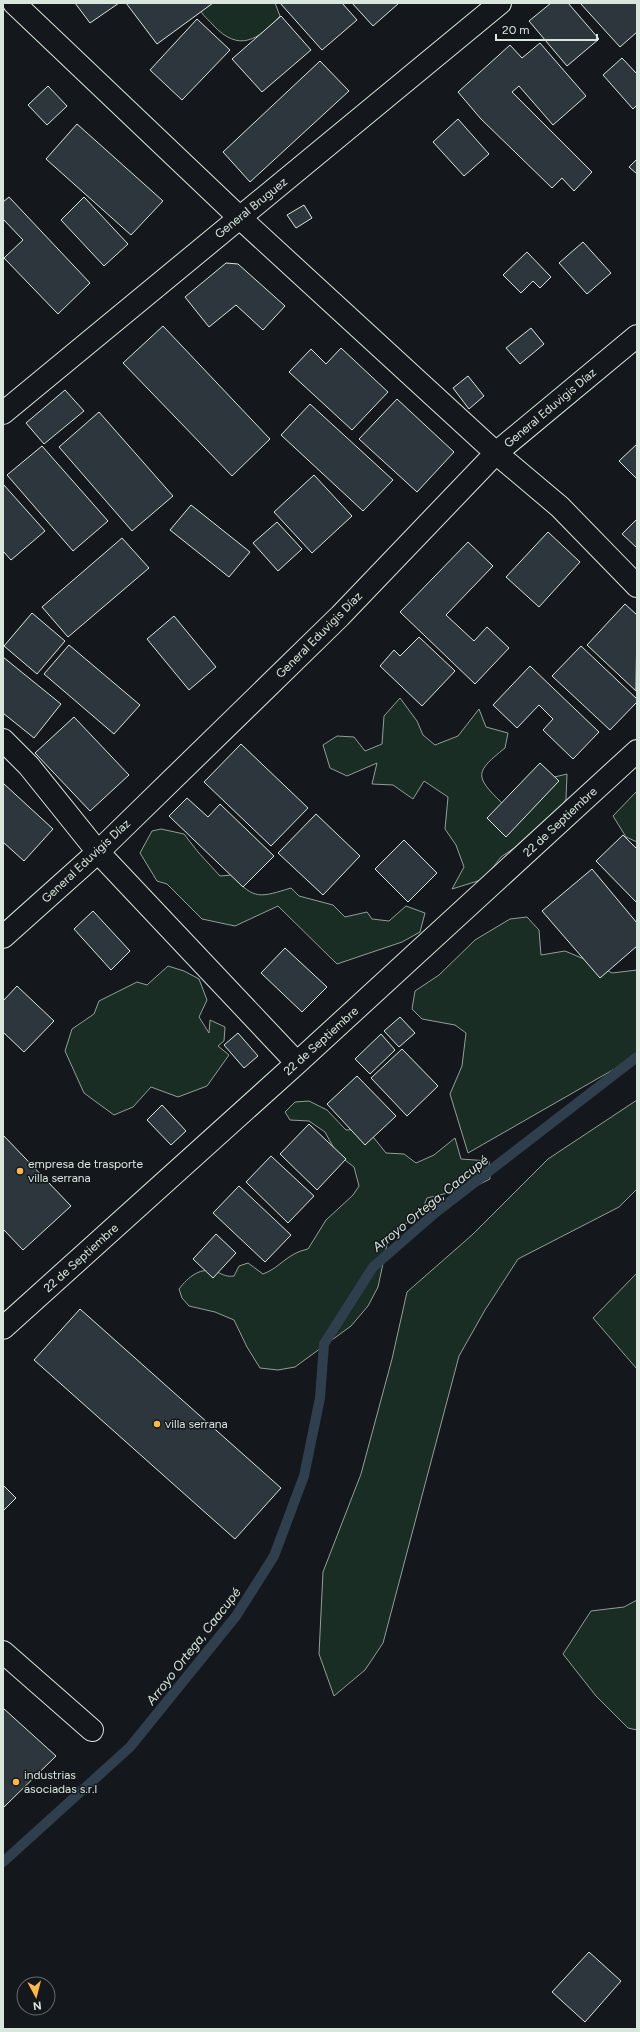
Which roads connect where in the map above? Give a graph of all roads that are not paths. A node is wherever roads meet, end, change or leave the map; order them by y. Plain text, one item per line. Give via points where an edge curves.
1 (14, 3) edge
2 (500, 3) edge
3 (239, 218) junction
4 (637, 336) edge
5 (3, 413) edge
6 (496, 453) junction
7 (637, 586) edge
8 (3, 740) edge
9 (637, 751) edge
10 (98, 852) junction
11 (3, 937) edge
12 (297, 1063) junction
13 (3, 1328) edge
14 (3, 1652) edge
15 (92, 1730) dead end

1 - 3 street
2 - 3 street, General Bruguez
3 - 5 street, General Bruguez
3 - 6 street
4 - 6 street, General Eduvigis Díaz
6 - 7 street via 560,507
6 - 10 street, General Eduvigis Díaz via 340,616
8 - 10 street via 29,766
9 - 12 street, 22 de Septiembre
10 - 11 street, General Eduvigis Díaz
10 - 12 street
12 - 13 street, 22 de Septiembre
14 - 15 street

